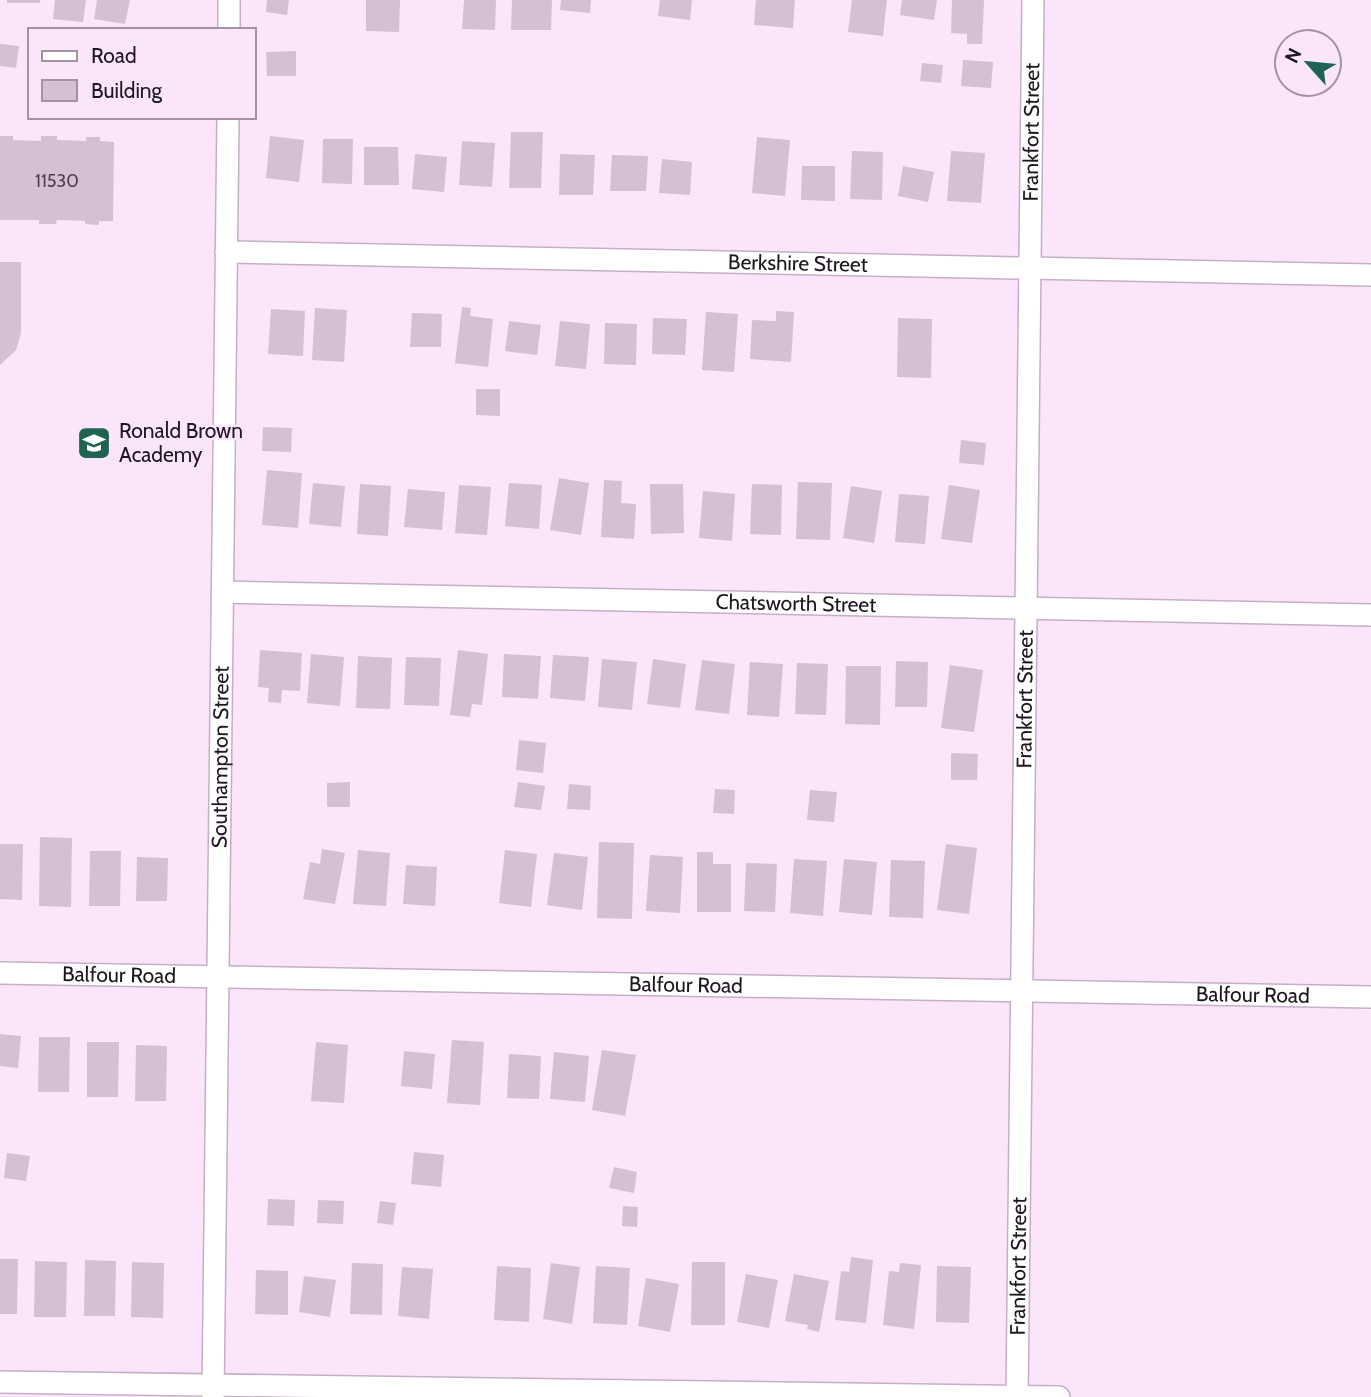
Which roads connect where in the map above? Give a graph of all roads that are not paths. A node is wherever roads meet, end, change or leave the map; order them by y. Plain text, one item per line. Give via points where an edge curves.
1 (229, 0) edge
2 (1033, 0) edge
3 (229, 28) edge
4 (228, 119) edge
5 (226, 252) junction
6 (1030, 267) junction
7 (1371, 275) edge
8 (222, 592) junction
9 (1027, 608) junction
10 (1371, 615) edge
11 (0, 972) edge
12 (218, 976) junction
13 (1021, 990) junction
14 (1371, 997) edge
15 (0, 1382) edge
16 (213, 1391) edge
17 (1017, 1397) edge
18 (1059, 1397) edge

1 - 3 street
2 - 6 street, Frankfort Street
4 - 5 street, Southampton Street
5 - 6 street, Berkshire Street
5 - 8 street, Southampton Street
6 - 7 street, Berkshire Street
6 - 9 street, Frankfort Street
8 - 9 street, Chatsworth Street
8 - 12 street, Southampton Street
9 - 10 street, Chatsworth Street
9 - 13 street, Frankfort Street
11 - 12 street, Balfour Road
12 - 13 street, Balfour Road
12 - 16 street, Southampton Street
13 - 14 street, Balfour Road
13 - 17 street, Frankfort Street
15 - 16 street
16 - 17 street
17 - 18 street

